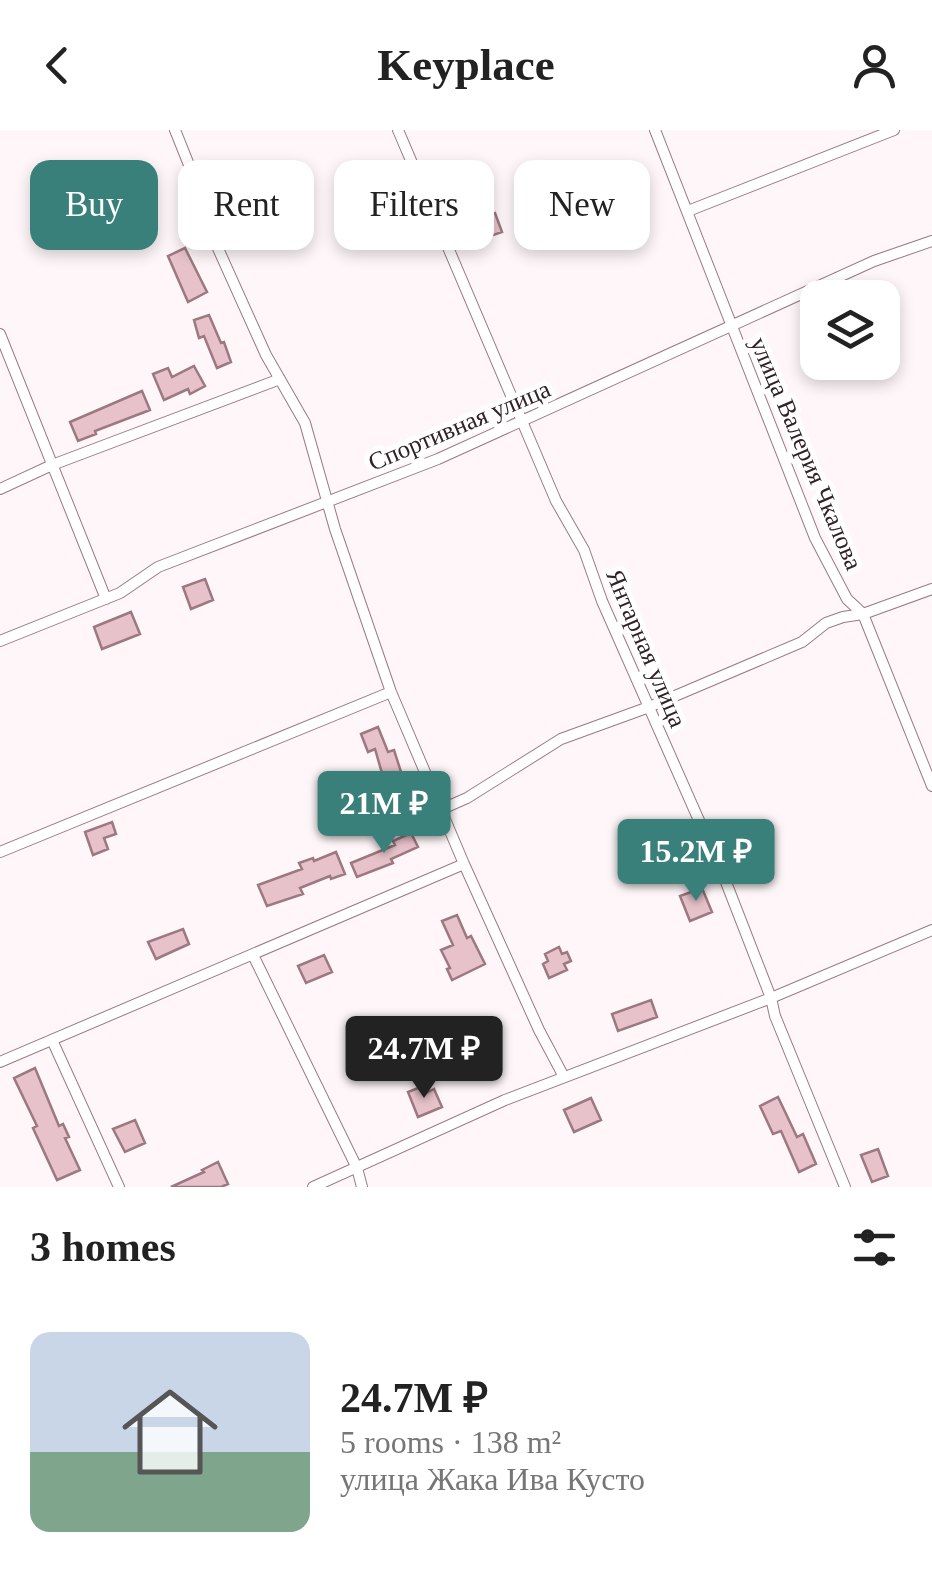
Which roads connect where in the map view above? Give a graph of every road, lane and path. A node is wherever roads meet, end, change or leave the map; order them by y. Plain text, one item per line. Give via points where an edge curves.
1 (175, 130) edge
2 (398, 130) edge
3 (655, 130) edge
4 (894, 130) edge
5 (688, 211) junction
6 (932, 240) edge
7 (732, 324) junction
8 (0, 334) edge
9 (280, 379) junction
10 (522, 422) junction
11 (52, 465) junction
12 (0, 489) edge
13 (327, 502) junction
14 (932, 589) edge
15 (106, 599) junction
16 (863, 614) junction
17 (0, 641) edge
18 (391, 692) junction
19 (649, 706) junction
20 (932, 786) edge
21 (442, 809) junction
22 (0, 852) edge
23 (464, 864) junction
24 (932, 930) edge
25 (253, 954) junction
26 (771, 998) junction
27 (52, 1040) junction
28 (0, 1062) edge
29 (564, 1077) junction
30 (357, 1168) junction
31 (118, 1187) edge
32 (313, 1187) edge
33 (362, 1187) edge
34 (845, 1187) edge

1 - 9 street via 216,244
2 - 10 street, Янтарная улица
3 - 5 street, улица Валерия Чкалова
4 - 5 street
5 - 7 street, улица Валерия Чкалова
6 - 7 street, Спортивная улица
7 - 10 street, Спортивная улица
7 - 16 street, улица Валерия Чкалова via 816,538
8 - 11 street
9 - 11 street
9 - 13 street via 305,423
10 - 13 street, Спортивная улица
10 - 19 street, Янтарная улица
11 - 12 street
11 - 15 street
13 - 15 street, Спортивная улица via 158,567
13 - 18 street
14 - 16 street
15 - 17 street, Спортивная улица
16 - 19 street via 826,622 802,642
16 - 20 street, улица Валерия Чкалова
18 - 21 street
18 - 22 street
19 - 21 street via 562,739
19 - 26 street, Янтарная улица
21 - 23 street
23 - 25 street
23 - 29 street
24 - 26 street
25 - 27 street
25 - 30 street
26 - 29 street
26 - 34 street, Янтарная улица
27 - 28 street
27 - 31 street
29 - 30 street
30 - 32 street
30 - 33 street

